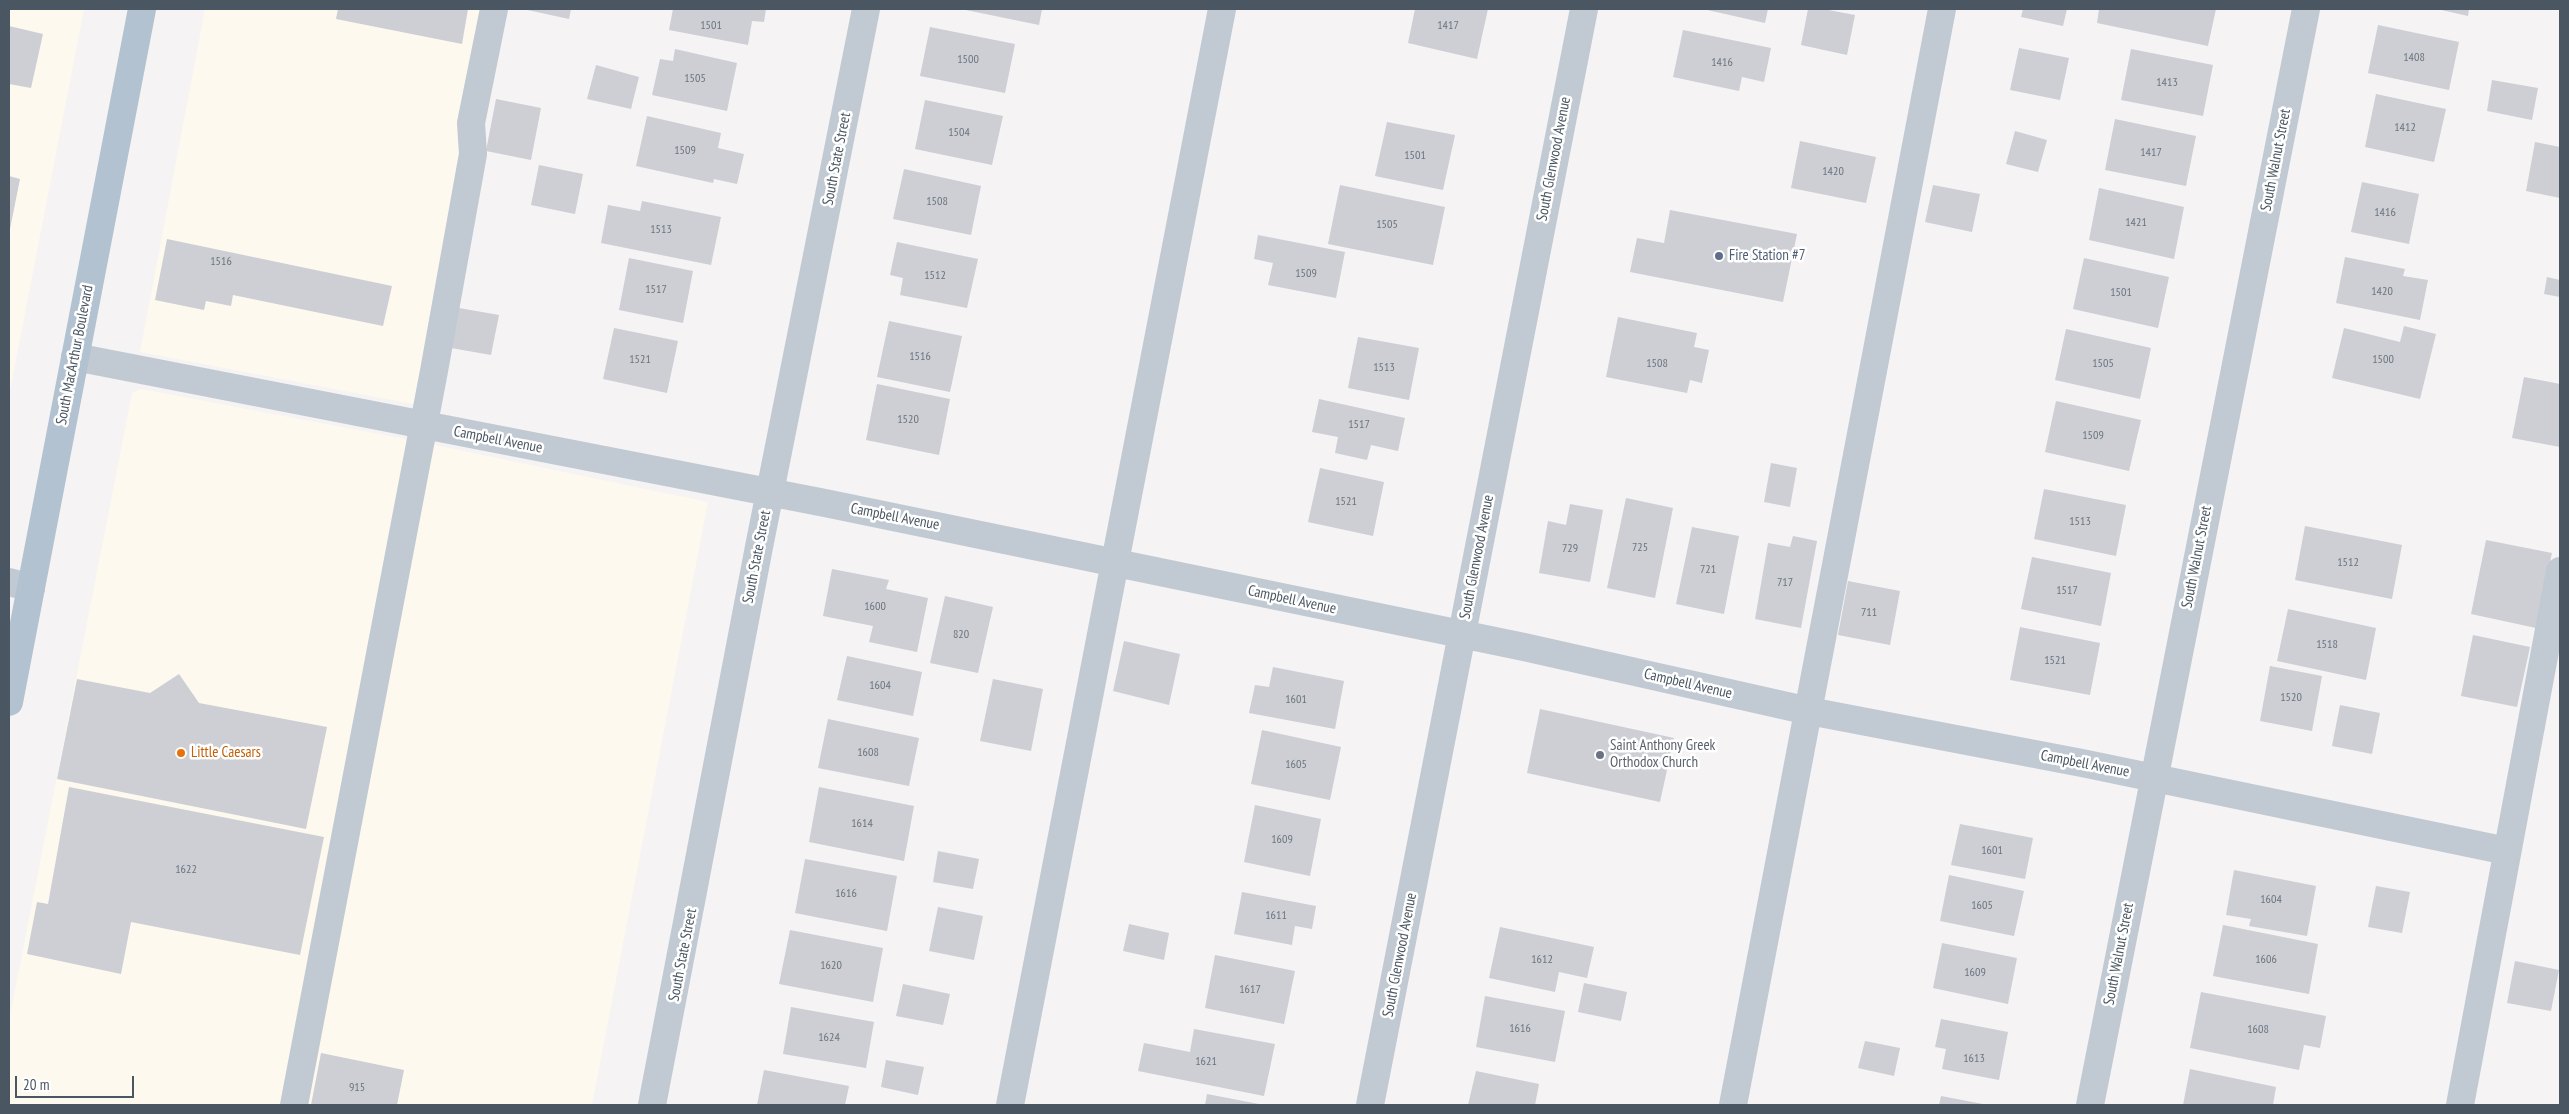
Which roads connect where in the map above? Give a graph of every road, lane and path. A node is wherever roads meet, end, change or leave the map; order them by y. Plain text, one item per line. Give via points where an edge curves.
1 (142, 9) edge
2 (494, 9) edge
3 (866, 9) edge
4 (1222, 9) edge
5 (1584, 9) edge
6 (1942, 9) edge
7 (2306, 9) edge
8 (75, 357) junction
9 (424, 426) junction
10 (770, 492) junction
11 (1116, 562) junction
12 (2560, 571) edge
13 (20, 585) edge
14 (1462, 635) junction
15 (13, 659) edge
16 (9, 702) edge
17 (1809, 711) junction
18 (2153, 778) junction
19 (2507, 851) junction
20 (294, 1105) edge
21 (652, 1105) edge
22 (1010, 1105) edge
23 (1370, 1105) edge
24 (1733, 1105) edge
25 (2090, 1105) edge
26 (2460, 1105) edge

1 - 8 main road, South MacArthur Boulevard
2 - 9 street via 471,123 473,154
3 - 10 street, South State Street
4 - 11 street
5 - 14 street, South Glenwood Avenue
6 - 17 street
7 - 18 street, South Walnut Street
8 - 9 street, Campbell Avenue
8 - 13 main road, South MacArthur Boulevard
9 - 10 street, Campbell Avenue
9 - 20 street
10 - 11 street, Campbell Avenue
10 - 21 street, South State Street
11 - 14 street, Campbell Avenue
11 - 22 street
12 - 19 street
13 - 15 main road, South MacArthur Boulevard
14 - 17 street, Campbell Avenue
14 - 23 street, South Glenwood Avenue
15 - 16 main road, South MacArthur Boulevard
17 - 18 street, Campbell Avenue
17 - 24 street
18 - 19 street, Campbell Avenue
18 - 25 street, South Walnut Street
19 - 26 street

